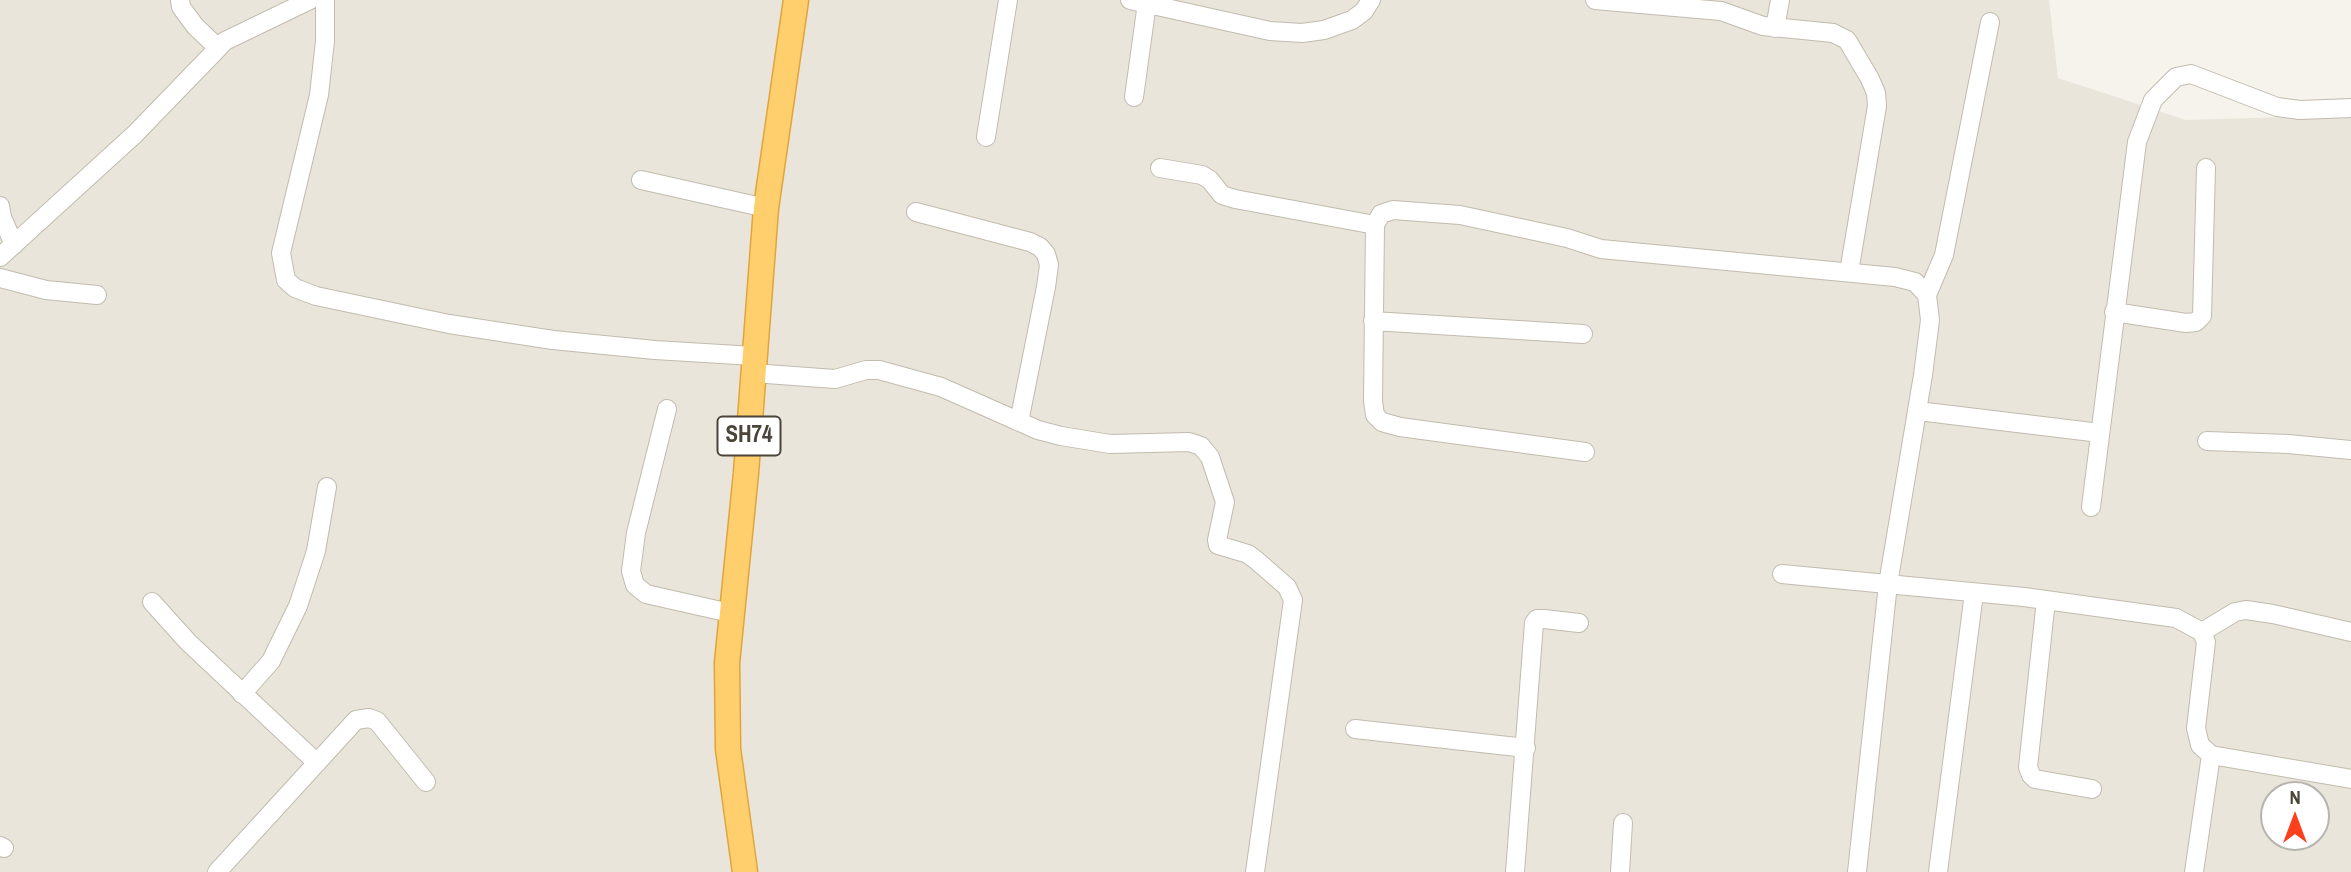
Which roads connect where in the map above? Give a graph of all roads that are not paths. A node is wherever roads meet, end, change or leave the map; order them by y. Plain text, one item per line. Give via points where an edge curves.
1 (180, 0) edge
2 (310, 0) edge
3 (325, 0) edge
4 (796, 0) edge
5 (1008, 0) edge
6 (1371, 0) edge
7 (1595, 0) edge
8 (1780, 0) edge
9 (1138, 2) edge
10 (1680, 4) edge
11 (1990, 22) dead end
12 (1775, 28) junction
13 (218, 48) junction
14 (1134, 97) dead end
15 (2351, 108) edge
16 (986, 137) dead end
17 (1160, 168) dead end
18 (2206, 168) dead end
19 (641, 180) dead end
20 (0, 206) edge
21 (766, 208) junction
22 (916, 212) dead end
23 (1375, 225) junction
24 (14, 245) junction
25 (0, 257) edge
26 (1849, 272) junction
27 (0, 278) edge
28 (97, 295) dead end
29 (1927, 295) junction
30 (2114, 312) junction
31 (1373, 321) junction
32 (1583, 334) dead end
33 (754, 365) junction
34 (667, 409) dead end
35 (1918, 411) junction
36 (1019, 422) junction
37 (2100, 433) junction
38 (2207, 441) dead end
39 (2351, 450) edge
40 (1585, 452) dead end
41 (327, 487) dead end
42 (2091, 507) dead end
43 (1782, 574) dead end
44 (1888, 584) junction
45 (1974, 593) junction
46 (2046, 600) junction
47 (152, 602) dead end
48 (730, 613) junction
49 (1578, 623) dead end
50 (2202, 632) junction
51 (2351, 632) edge
52 (242, 694) junction
53 (1355, 729) dead end
54 (1526, 748) junction
55 (2211, 755) junction
56 (317, 764) junction
57 (2351, 779) edge
58 (426, 782) dead end
59 (2092, 789) dead end
60 (1623, 823) dead end
61 (217, 872) edge
62 (747, 872) edge
63 (1255, 872) edge
64 (1516, 872) edge
65 (1620, 872) edge
66 (1857, 872) edge
67 (1938, 872) edge
68 (2194, 872) edge

1 - 13 street via 195,26
2 - 13 street
3 - 33 street via 319,95 281,253 286,280 295,288 449,324
4 - 21 highway, SH74
5 - 16 street
6 - 9 street via 1352,20 1303,33 1270,31
7 - 10 street
8 - 12 street
9 - 14 street
10 - 12 street via 1721,10
11 - 29 street via 1944,255
12 - 26 street via 1833,33 1847,40 1876,93
13 - 24 street via 135,134
15 - 30 street via 2277,107 2191,74 2162,89 2152,100 2137,142
17 - 23 street via 1202,175 1222,195 1235,199
18 - 30 street via 2202,316 2186,323
19 - 21 street
20 - 24 street
21 - 33 highway, SH74
22 - 36 street via 1030,242 1046,254 1046,287
23 - 26 street via 1381,214 1393,209 1417,210 1460,215 1601,249
23 - 31 street
24 - 25 street
26 - 29 street via 1915,282
27 - 28 street via 46,290
29 - 35 street via 1930,320
30 - 37 street
31 - 32 street
31 - 40 street via 1373,401 1375,415 1382,422
33 - 36 street via 835,379 879,370 941,387
33 - 48 highway, SH74
34 - 48 street via 636,533 631,571 635,584 646,594
35 - 37 street
35 - 44 street
36 - 63 street via 1086,441 1201,446 1210,457 1225,502 1218,545 1248,554 1291,593
37 - 42 street
38 - 39 street
41 - 52 street via 316,551 298,606 271,661
43 - 44 street
44 - 45 street
44 - 66 street
45 - 46 street
45 - 67 street
46 - 50 street via 2176,618
46 - 59 street via 2028,767 2035,779
47 - 52 street
48 - 62 highway, SH74 via 728,749
49 - 54 street via 1537,619 1534,623
50 - 51 street via 2246,610
50 - 55 street via 2206,642 2196,728 2200,745
52 - 56 street
53 - 54 street
54 - 64 street
55 - 57 street
55 - 68 street
56 - 58 street via 356,720 369,718 377,721
56 - 61 street
60 - 65 street

